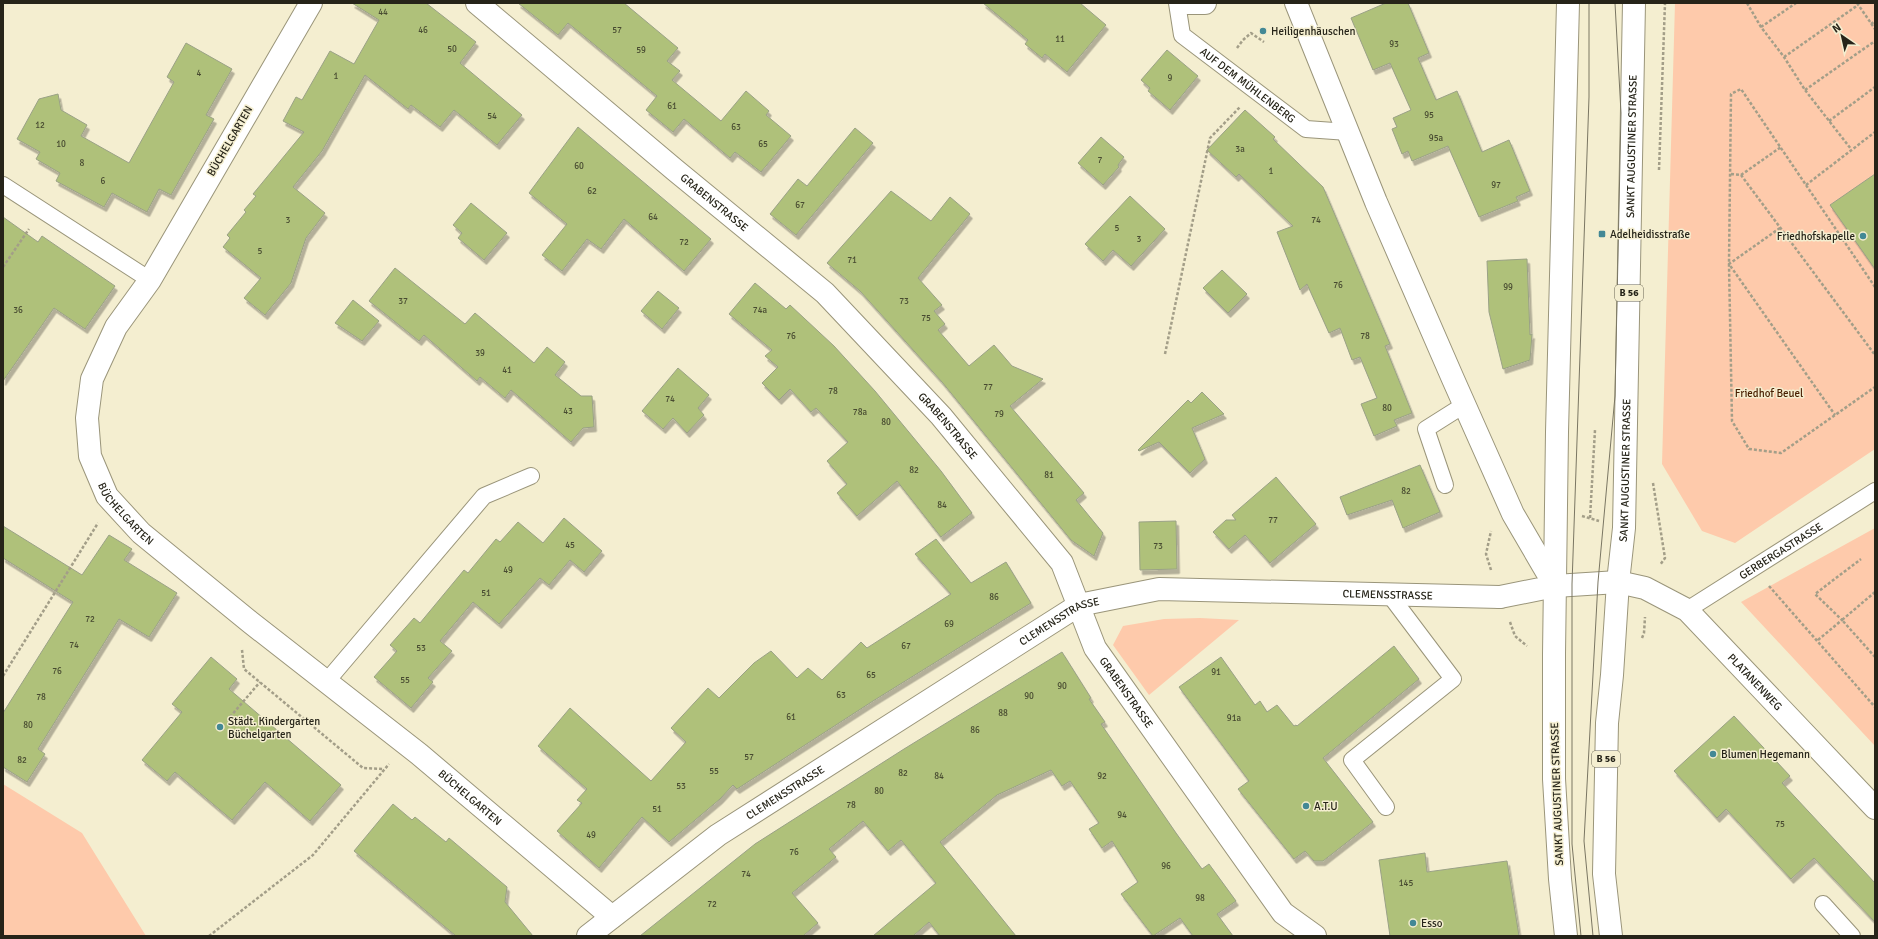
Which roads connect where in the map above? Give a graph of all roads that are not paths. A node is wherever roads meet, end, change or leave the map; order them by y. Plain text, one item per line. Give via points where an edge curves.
1 (311, 3) edge
2 (477, 3) edge
3 (1177, 3) edge
4 (1186, 3) edge
5 (1204, 3) edge
6 (1296, 3) edge
7 (1568, 3) edge
8 (1634, 3) edge
9 (1348, 132) junction
10 (3, 185) edge
11 (150, 280) junction
12 (1464, 405) junction
13 (531, 476) dead end
14 (1445, 485) dead end
15 (1875, 490) edge
16 (1618, 582) junction
17 (1555, 586) junction
18 (1389, 594) junction
19 (1078, 605) junction
20 (1687, 610) junction
21 (327, 681) junction
22 (1386, 807) dead end
23 (1875, 808) edge
24 (1823, 904) dead end
25 (612, 917) junction
26 (588, 936) edge
27 (1315, 936) edge
28 (1566, 936) edge
29 (1611, 936) edge
30 (1852, 936) edge

1 - 11 street, BÜCHELGARTEN
2 - 19 street, GRABENSTRASSE via 825,293 941,416 1062,563
3 - 9 lane, AUF DEM MÜHLENBERG via 1182,36 1256,92 1306,129
4 - 5 street
6 - 9 street
7 - 17 street, SANKT AUGUSTINER STRASSE
8 - 16 street, SANKT AUGUSTINER STRASSE / B 56 via 1624,528
9 - 12 street
10 - 11 lane
11 - 21 street, BÜCHELGARTEN via 116,327 92,379 87,418 90,456 107,496 140,533
12 - 14 lane via 1426,429
12 - 17 street via 1513,514
13 - 21 lane via 484,496
15 - 20 lane, GERBERGASTRASSE
16 - 17 street, CLEMENSSTRASSE
16 - 20 street, PLATANENWEG via 1645,588
16 - 29 street, SANKT AUGUSTINER STRASSE / B 56 via 1607,731 1604,874
17 - 18 street, CLEMENSSTRASSE via 1500,597
17 - 28 street, SANKT AUGUSTINER STRASSE via 1554,779
18 - 19 street, CLEMENSSTRASSE via 1159,589
18 - 22 lane via 1453,679 1352,760
19 - 25 street, CLEMENSSTRASSE via 718,835
19 - 27 street, GRABENSTRASSE via 1096,648 1282,913
20 - 23 street, PLATANENWEG
21 - 25 street, BÜCHELGARTEN
24 - 30 lane
25 - 26 street, CLEMENSSTRASSE

